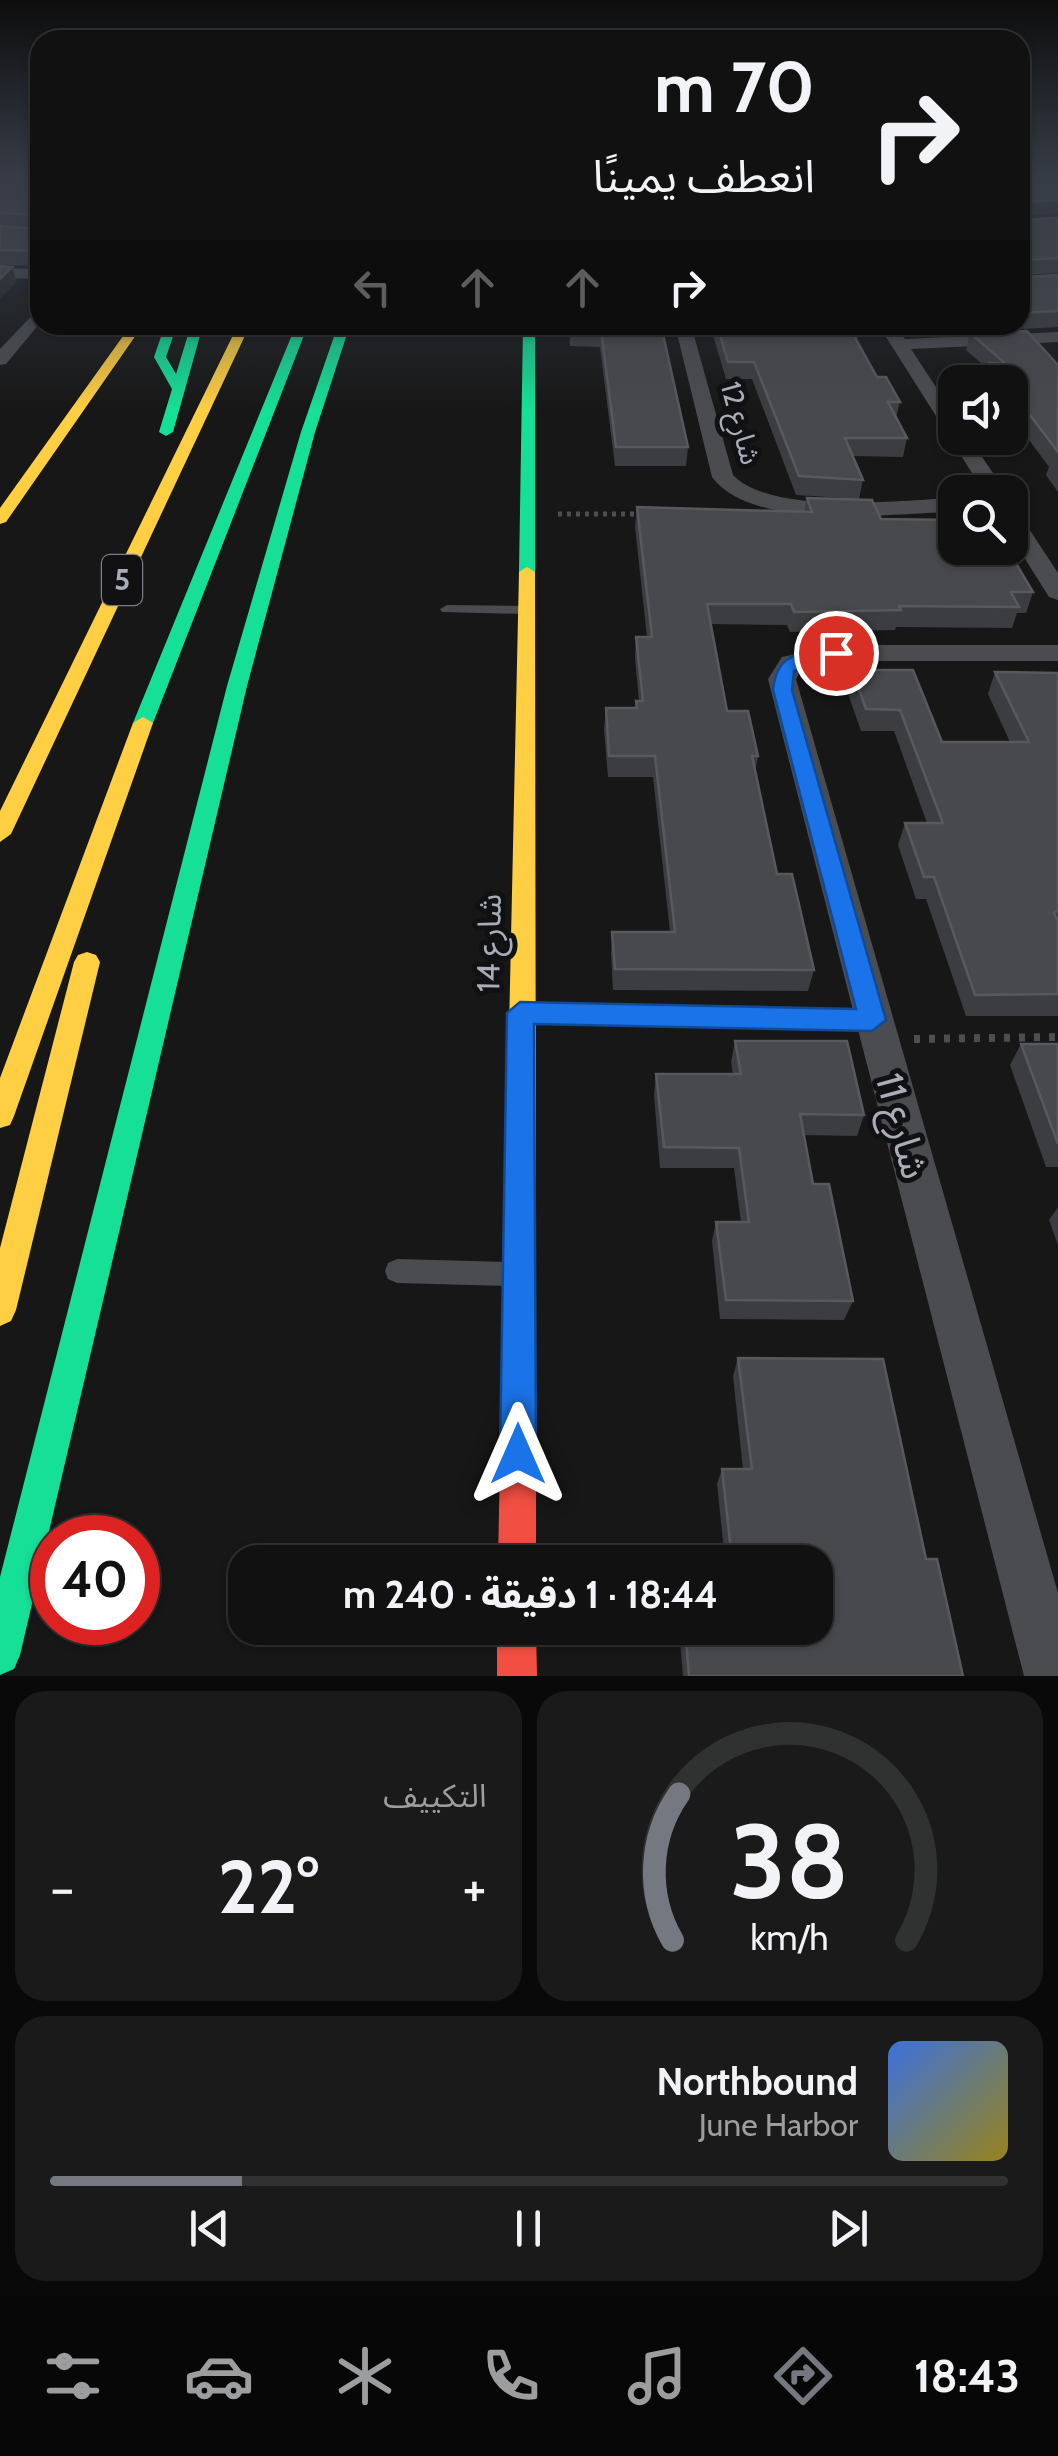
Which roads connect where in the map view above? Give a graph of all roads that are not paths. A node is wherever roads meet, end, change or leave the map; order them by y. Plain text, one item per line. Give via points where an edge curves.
1 (0, 273) edge
2 (30, 274) edge
3 (30, 322) edge
4 (130, 335) edge
5 (166, 335) edge
6 (194, 335) edge
7 (239, 335) edge
8 (298, 335) edge
9 (341, 335) edge
10 (529, 335) edge
11 (687, 335) edge
12 (894, 335) edge
13 (1058, 337) edge
14 (8, 344) edge
15 (900, 344) junction
16 (0, 360) edge
17 (176, 386) junction
18 (938, 403) edge
19 (938, 505) edge
20 (154, 513) junction
21 (0, 517) edge
22 (1028, 545) edge
23 (1058, 592) edge
24 (447, 610) dead end
25 (525, 610) junction
26 (1058, 653) edge
27 (119, 782) junction
28 (0, 834) edge
29 (520, 1013) junction
30 (875, 1030) junction
31 (0, 1116) edge
32 (397, 1271) dead end
33 (518, 1275) junction
34 (0, 1310) edge
35 (518, 1545) edge
36 (517, 1645) edge
37 (0, 1654) edge
38 (517, 1676) edge
39 (1053, 1676) edge

1 - 2 street
3 - 14 street
4 - 21 main road
5 - 17 main road via 159,356
6 - 17 main road, 5
7 - 20 main road, 5
8 - 27 main road, 5
9 - 37 main road via 238,686
10 - 25 main road, شارع 14
11 - 19 street, شارع 12 via 730,489 768,504
12 - 15 street
13 - 15 street
14 - 16 street
15 - 18 street
17 - 20 main road, 5
20 - 28 main road, 5
22 - 23 street
24 - 25 lane
25 - 29 main road, شارع 14
26 - 30 street, شارع 11 via 836,653 784,669 782,690
27 - 31 main road, 5
27 - 34 main road via 94,932
29 - 30 lane
29 - 33 main road, شارع 14
30 - 39 street, شارع 11
32 - 33 lane
33 - 35 main road, شارع 14
36 - 38 main road

